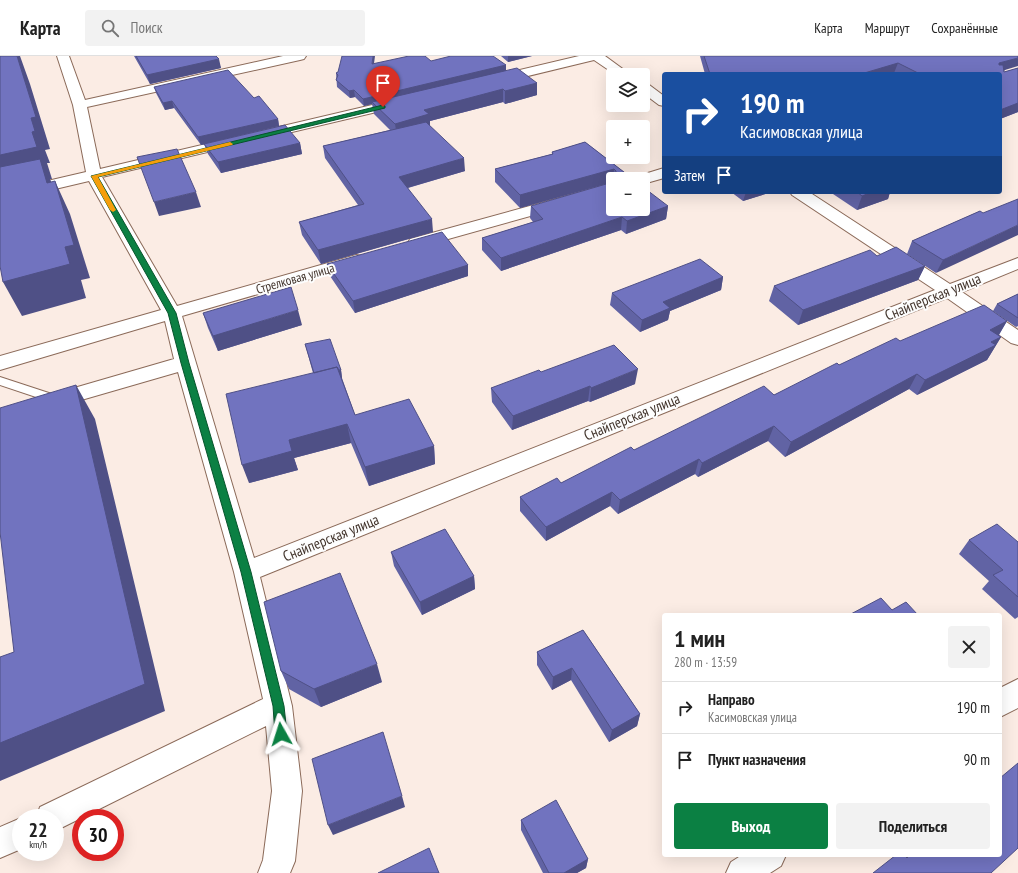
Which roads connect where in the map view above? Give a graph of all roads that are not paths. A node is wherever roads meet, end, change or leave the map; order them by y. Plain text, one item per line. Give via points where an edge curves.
1 (63, 56) edge
2 (300, 56) edge
3 (596, 56) edge
4 (614, 68) edge
5 (480, 84) edge
6 (650, 92) edge
7 (418, 99) edge
8 (662, 101) edge
9 (80, 105) junction
10 (662, 174) edge
11 (94, 176) junction
12 (650, 177) edge
13 (606, 190) edge
14 (801, 194) edge
15 (0, 197) edge
16 (400, 248) edge
17 (370, 257) edge
18 (1018, 263) edge
19 (947, 290) junction
20 (172, 313) junction
21 (1018, 340) edge
22 (0, 363) edge
23 (185, 363) junction
24 (0, 381) edge
25 (57, 400) junction
26 (0, 420) edge
27 (246, 572) junction
28 (1018, 692) edge
29 (1002, 703) edge
30 (278, 706) junction
31 (64, 812) edge
32 (12, 837) edge
33 (0, 843) edge
34 (767, 857) edge
35 (274, 873) edge
36 (742, 873) edge

1 - 9 street
2 - 9 street
3 - 4 street
3 - 5 street
6 - 8 street
7 - 11 street
9 - 11 street
10 - 12 street
11 - 15 street
11 - 20 street
13 - 16 street
14 - 19 street
17 - 20 street, Стрелковая улица
18 - 19 street, Снайперская улица
19 - 21 street
19 - 27 street, Снайперская улица
20 - 22 street, Стрелковая улица
20 - 23 street
23 - 25 street
23 - 27 street
24 - 25 lane
25 - 26 street
27 - 30 street
28 - 29 street
30 - 31 street
30 - 35 street via 287,792 279,861
32 - 33 street
34 - 36 street

